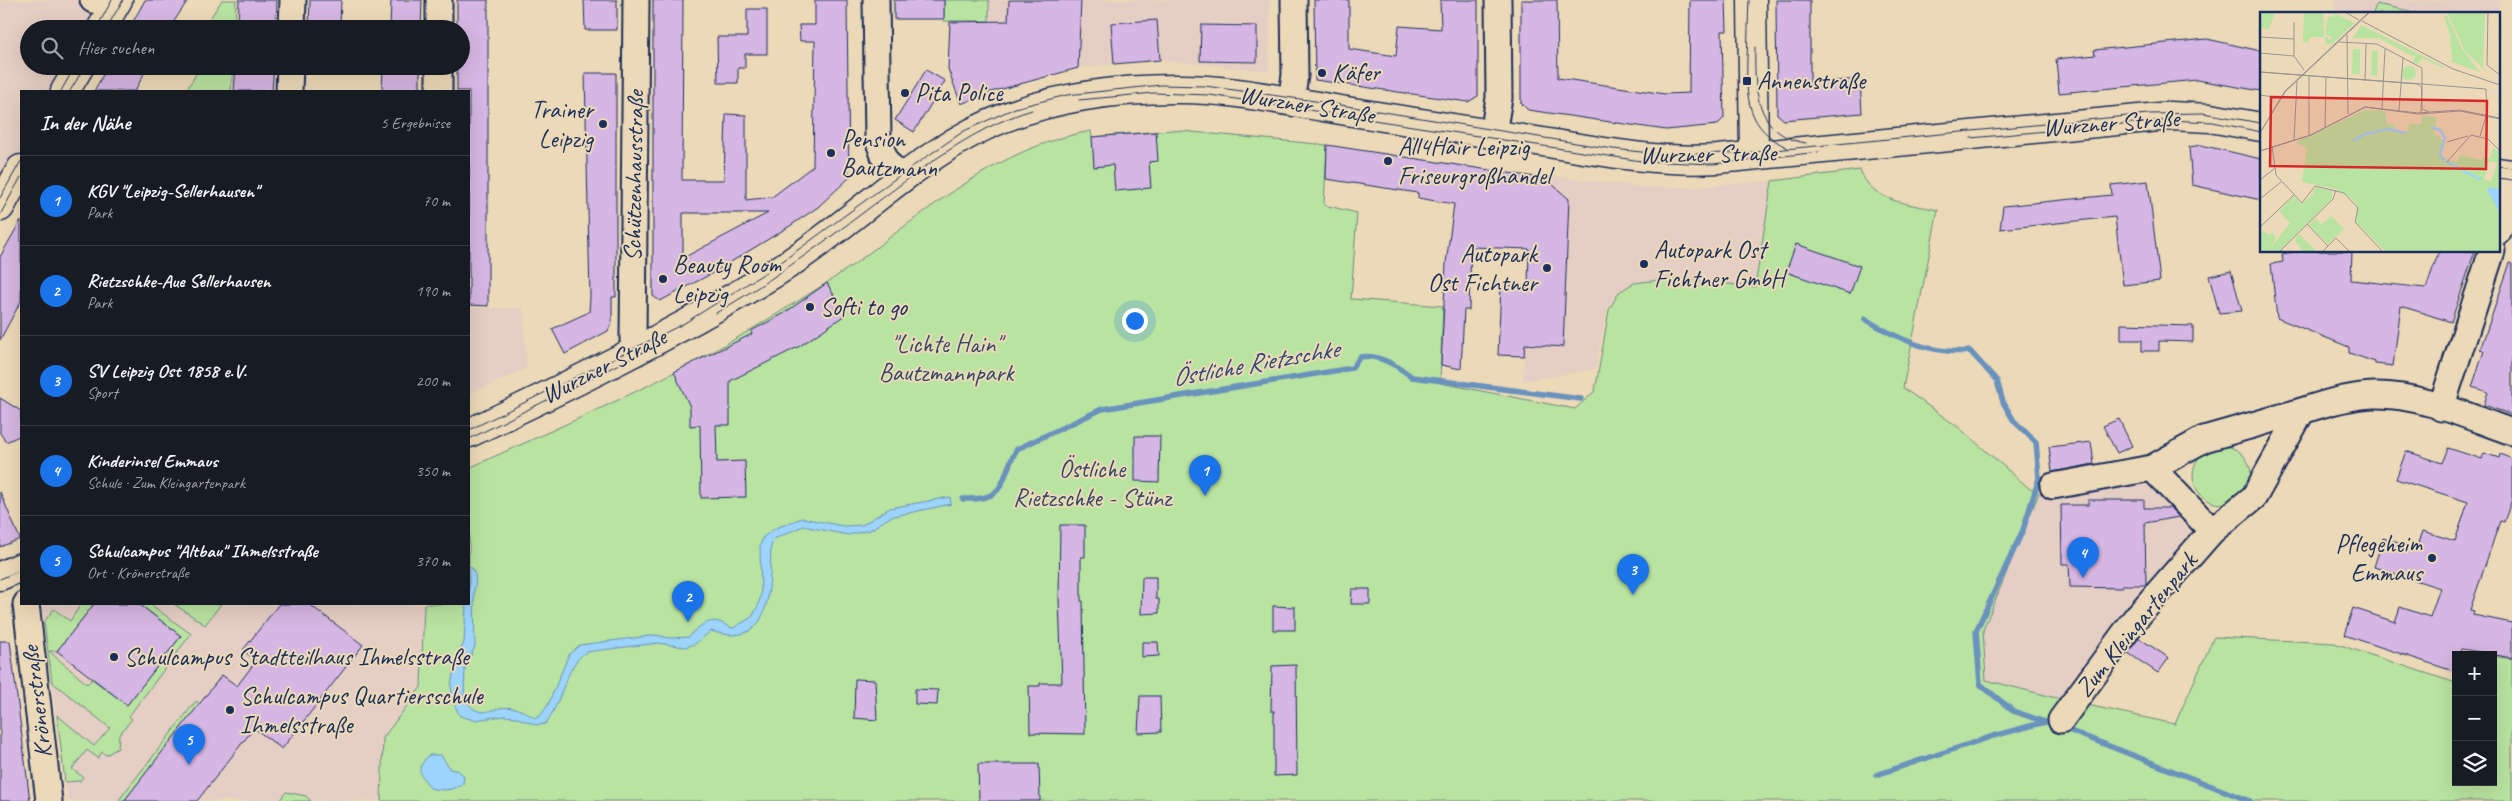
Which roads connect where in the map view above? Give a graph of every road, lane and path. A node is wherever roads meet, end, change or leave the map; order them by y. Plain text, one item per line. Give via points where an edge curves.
1 (293, 0) edge
2 (439, 0) edge
3 (636, 0) edge
4 (876, 0) edge
5 (1294, 0) edge
6 (1498, 0) edge
7 (1752, 0) edge
8 (292, 20) edge
9 (439, 20) edge
10 (75, 75) edge
11 (290, 75) edge
12 (439, 75) edge
13 (66, 90) edge
14 (289, 90) edge
15 (439, 90) edge
16 (1291, 102) junction
17 (2260, 127) edge
18 (1493, 134) junction
19 (1754, 155) junction
20 (903, 178) junction
21 (2512, 190) edge
22 (2500, 226) edge
23 (2492, 252) edge
24 (636, 352) junction
25 (2441, 408) junction
26 (2302, 411) junction
27 (2512, 432) edge
28 (470, 433) edge
29 (2152, 468) junction
30 (2053, 486) dead end
31 (2212, 531) junction
32 (20, 568) edge
33 (0, 576) edge
34 (26, 605) edge
35 (2061, 720) dead end
36 (49, 801) edge

1 - 8 street
2 - 9 street
3 - 24 street, Schützenhausstraße via 633,339
4 - 20 street via 878,139 886,162
5 - 16 street via 1295,75
6 - 18 street via 1499,98
7 - 19 main road
10 - 13 main road
11 - 14 street
12 - 15 street
16 - 18 main road, Wurzner Straße
16 - 20 main road, Wurzner Straße via 1180,88 1092,94 1044,103 975,130
17 - 19 main road, Wurzner Straße via 2210,118 2170,116
18 - 19 main road, Wurzner Straße via 1638,157 1712,159
20 - 24 main road, Wurzner Straße via 772,275
21 - 22 street
23 - 25 street
24 - 28 main road, Wurzner Straße
25 - 26 street via 2410,398 2372,395 2334,401
25 - 27 street
26 - 29 street via 2204,439
26 - 31 street, Zum Kleingartenpark via 2254,497
29 - 30 street
29 - 31 street, Zum Kleingartenpark
31 - 35 street, Zum Kleingartenpark via 2135,619
32 - 33 main road
34 - 36 street, Krönerstraße

